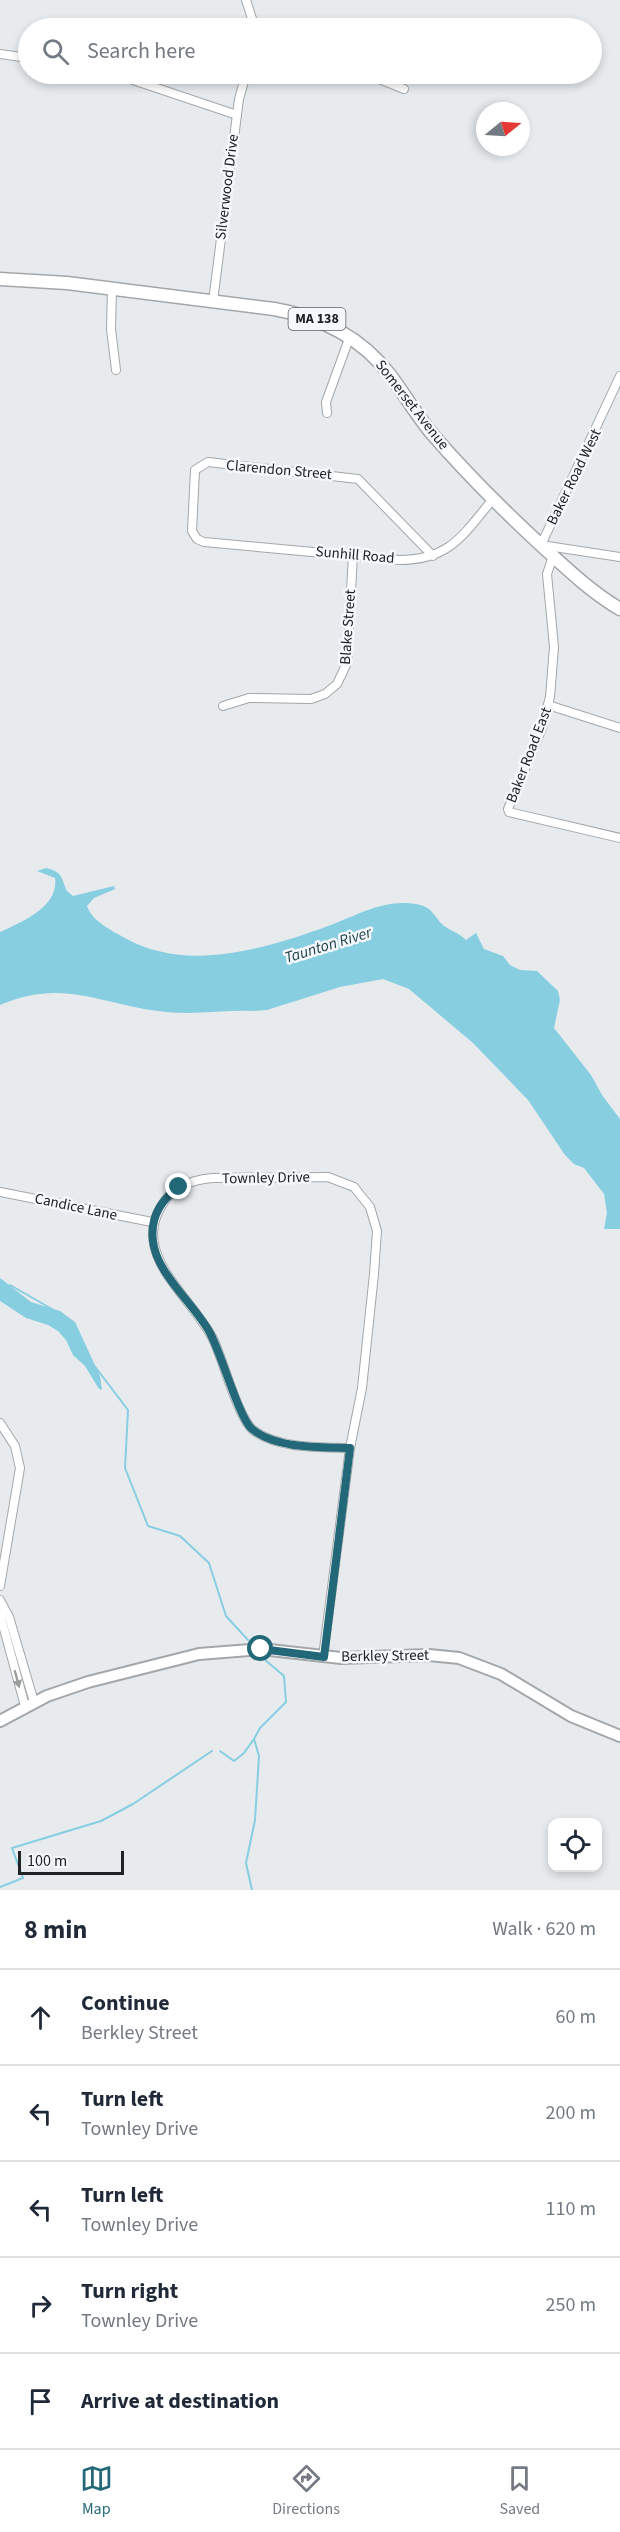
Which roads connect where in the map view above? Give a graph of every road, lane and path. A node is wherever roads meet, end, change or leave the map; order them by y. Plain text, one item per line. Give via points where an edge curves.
1 (246, 0) edge
2 (252, 18) edge
3 (0, 54) edge
4 (18, 57) edge
5 (145, 84) edge
6 (244, 84) edge
7 (390, 84) edge
8 (404, 90) dead end
9 (237, 115) junction
10 (0, 279) edge
11 (112, 288) junction
12 (213, 301) junction
13 (350, 336) junction
14 (116, 370) dead end
15 (620, 376) edge
16 (327, 413) dead end
17 (493, 499) junction
18 (195, 537) joint
19 (541, 545) junction
20 (353, 555) junction
21 (432, 556) junction
22 (553, 556) junction
23 (620, 557) edge
24 (620, 609) edge
25 (548, 705) junction
26 (223, 706) dead end
27 (620, 728) edge
28 (620, 838) edge
29 (0, 1192) edge
30 (152, 1222) junction
31 (0, 1423) edge
32 (350, 1448) junction
33 (0, 1586) edge
34 (0, 1600) edge
35 (324, 1657) junction
36 (29, 1704) junction
37 (0, 1721) edge
38 (620, 1736) edge

1 - 2 street
3 - 4 street
5 - 9 street
6 - 9 street, Silverwood Drive
7 - 8 street
9 - 12 street, Silverwood Drive
10 - 11 main road, Somerset Avenue / MA 138
11 - 12 main road, Somerset Avenue / MA 138
11 - 14 street
12 - 13 main road, Somerset Avenue / MA 138 via 304,315
13 - 16 street via 326,402
13 - 17 main road, Somerset Avenue / MA 138 via 378,361 431,433
15 - 19 street, Baker Road West
17 - 19 main road, Somerset Avenue / MA 138
17 - 21 street, Sunhill Road via 454,544
18 - 20 street, Sunhill Road via 204,542
18 - 21 street, Clarendon Street via 194,473 199,465 208,462 358,479
19 - 22 main road, MA 138
19 - 23 street
20 - 21 street, Sunhill Road via 399,560
20 - 26 street, Blake Street via 346,663 337,684 311,699 249,698
22 - 24 main road, MA 138
22 - 25 street, Baker Road East via 547,574 554,647
25 - 27 street
25 - 28 street, Baker Road East via 509,812
29 - 30 street, Candice Lane
30 - 32 street via 157,1259 210,1332 251,1428 285,1442
30 - 32 street, Townley Drive via 171,1193 201,1179 328,1177 348,1183 359,1192 370,1207 377,1231 362,1388
31 - 33 street via 15,1446 20,1468
32 - 35 street, Townley Drive
34 - 36 street via 4,1611 1,1618
35 - 36 main road, Berkley Street via 261,1649 210,1652 88,1682
35 - 38 main road, Berkley Street via 459,1658 501,1674 571,1716
36 - 37 main road, Berkley Street

